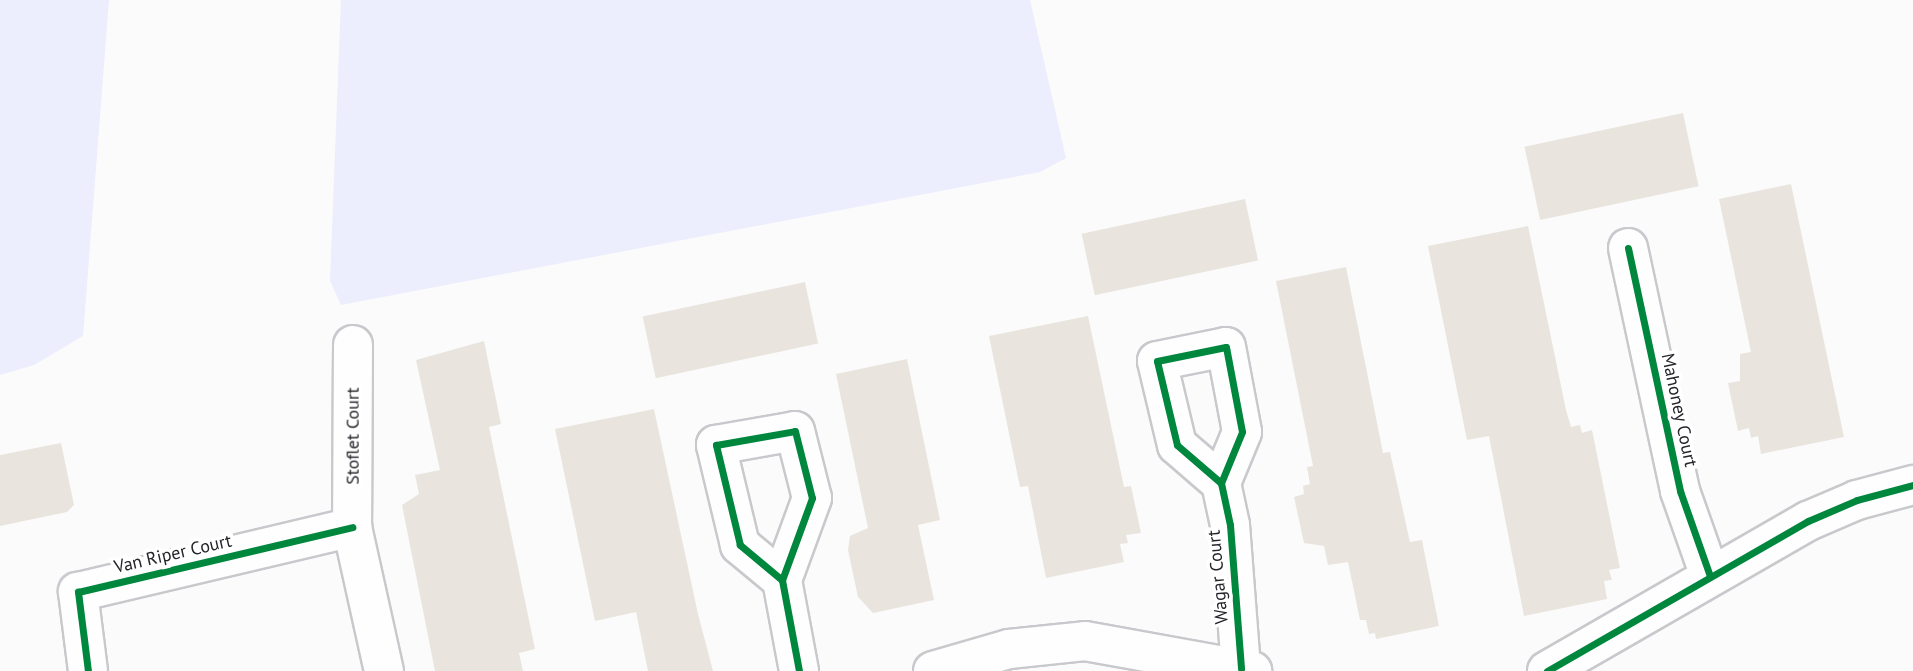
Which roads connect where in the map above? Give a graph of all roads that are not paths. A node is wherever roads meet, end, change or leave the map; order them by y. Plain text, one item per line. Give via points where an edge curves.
1 (1628, 247) dead end
2 (353, 345) dead end
3 (1221, 483) dead end
4 (1913, 485) edge
5 (352, 527) junction
6 (1710, 576) junction
7 (782, 580) dead end
8 (1246, 670) edge
9 (88, 671) edge
10 (384, 671) edge
11 (799, 671) edge
12 (933, 671) edge
13 (1547, 671) edge

1 - 6 street, Mahoney Court via 1680,491
2 - 5 street, Stoflet Court
3 - 8 street, Wagar Court
4 - 6 street via 1857,500 1808,521
5 - 9 street, Van Riper Court via 78,592
5 - 10 street
6 - 13 street
7 - 11 street
8 - 12 street via 1152,649 1085,641 1009,649

